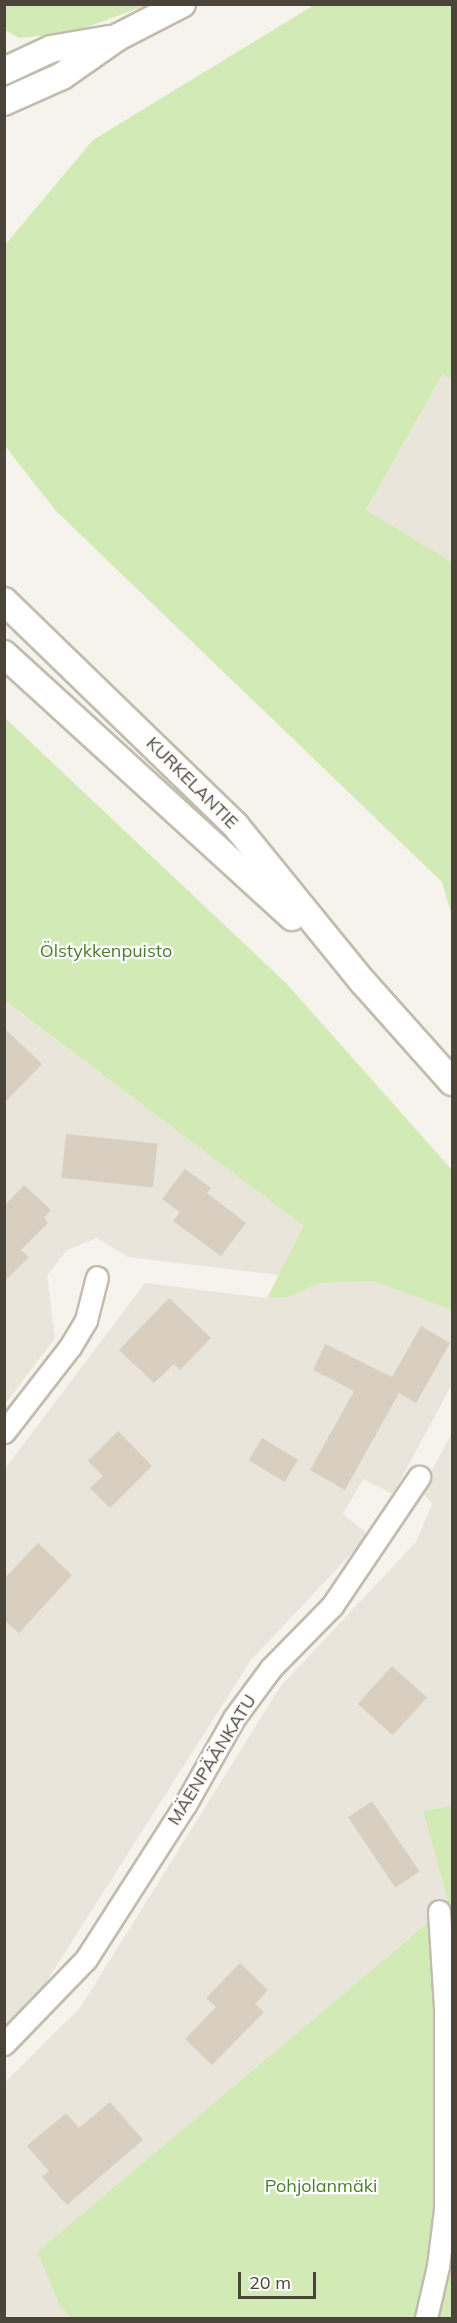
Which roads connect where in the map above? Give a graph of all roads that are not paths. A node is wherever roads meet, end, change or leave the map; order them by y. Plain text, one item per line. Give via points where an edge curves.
1 (182, 4) edge
2 (118, 37) junction
3 (4, 71) edge
4 (4, 102) edge
5 (4, 601) edge
6 (4, 654) edge
7 (363, 982) junction
8 (453, 1082) edge
9 (97, 1277) dead end
10 (4, 1432) edge
11 (419, 1477) dead end
12 (439, 1911) dead end
13 (4, 2044) edge
14 (426, 2319) edge

1 - 2 street
2 - 3 street via 51,49
2 - 4 street via 62,76
5 - 7 street, KURKELANTIE via 236,826
6 - 7 street, KURKELANTIE
7 - 8 street, KURKELANTIE
9 - 10 street via 94,1299 81,1329
11 - 13 street, MÄENPÄÄNKATU via 332,1606 271,1668 234,1718 185,1805 86,1959
12 - 14 street via 445,2007 445,2210

